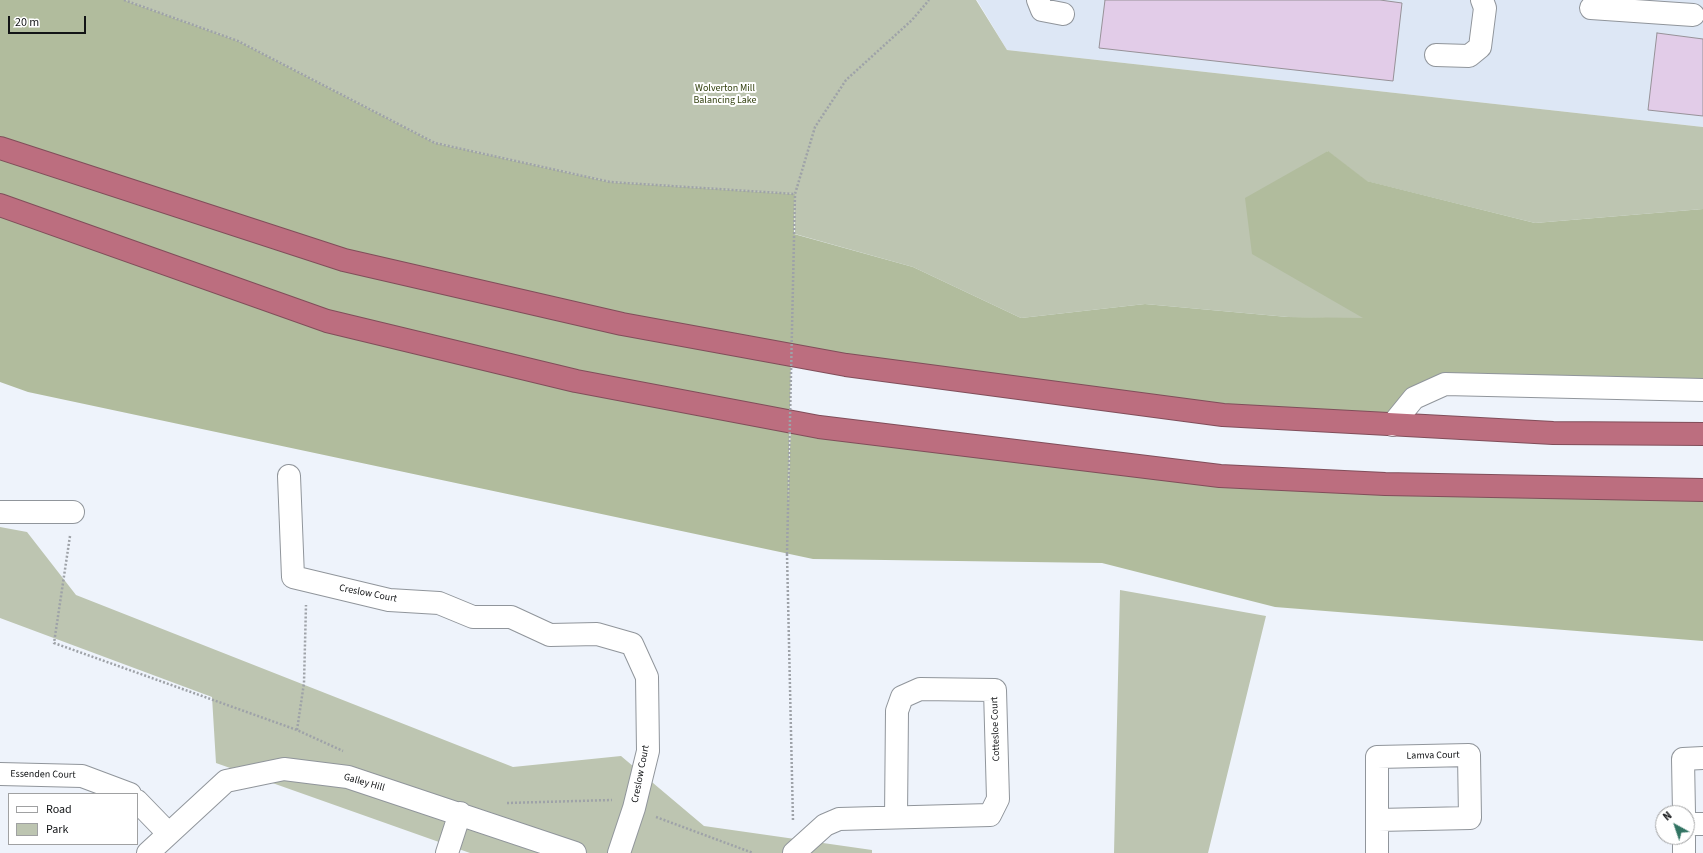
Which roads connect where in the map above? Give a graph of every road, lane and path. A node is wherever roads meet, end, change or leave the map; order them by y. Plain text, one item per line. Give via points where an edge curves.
1 (124, 0) edge
2 (929, 0) edge
3 (1038, 0) edge
4 (1482, 0) edge
5 (1591, 8) dead end
6 (1697, 11) edge
7 (1063, 14) dead end
8 (1436, 55) dead end
9 (0, 148) edge
10 (795, 194) junction
11 (0, 205) edge
12 (1703, 390) edge
13 (1392, 425) junction
14 (1703, 434) edge
15 (289, 476) dead end
16 (1703, 490) edge
17 (0, 512) edge
18 (73, 512) joint
19 (307, 581) junction
20 (297, 730) junction
21 (348, 753) dead end
22 (1703, 758) edge
23 (0, 774) edge
24 (127, 793) edge
25 (138, 801) edge
26 (503, 803) dead end
27 (1684, 805) edge
28 (634, 808) junction
29 (460, 813) junction
30 (896, 817) junction
31 (1378, 820) junction
32 (793, 822) dead end
33 (168, 833) junction
34 (148, 853) edge
35 (447, 853) edge
36 (576, 853) edge
37 (618, 853) edge
38 (753, 853) edge
39 (794, 853) edge
40 (1377, 853) edge

1 - 10 path via 238,41 435,143 610,182
2 - 10 path via 912,20 846,80 815,127
3 - 7 street via 1042,10
4 - 8 street via 1485,8 1480,48 1469,56
5 - 6 street
9 - 13 highway via 344,260 622,324 846,365 1223,415
10 - 32 path, bridge via 787,554
11 - 16 highway via 327,321 576,381 819,427 1220,476 1386,484
12 - 13 street via 1445,384 1414,398
13 - 14 highway via 1553,434
15 - 19 street, Creslow Court via 293,577
17 - 18 street
18 - 20 path via 54,643
19 - 20 path via 304,683
19 - 28 street, Creslow Court via 389,600 439,603 472,617 511,617 550,635 597,634 632,644 647,676 648,751
20 - 21 path
22 - 27 street via 1683,758
23 - 24 street, Essenden Court via 82,776
25 - 33 street
26 - 28 path via 614,800
28 - 37 street, Creslow Court
28 - 38 path
29 - 33 street, Galley Hill via 348,777 284,769 226,781
29 - 35 street
29 - 36 street, Galley Hill
30 - 30 street, Cottesloe Court via 990,815 998,799 995,690 920,689 902,697 897,711
30 - 39 street, Cottesloe Court via 839,819 825,825
31 - 31 street, Lamva Court via 1470,818 1469,755 1377,757
31 - 40 street, Lamva Court
33 - 34 street, Galley Hill

